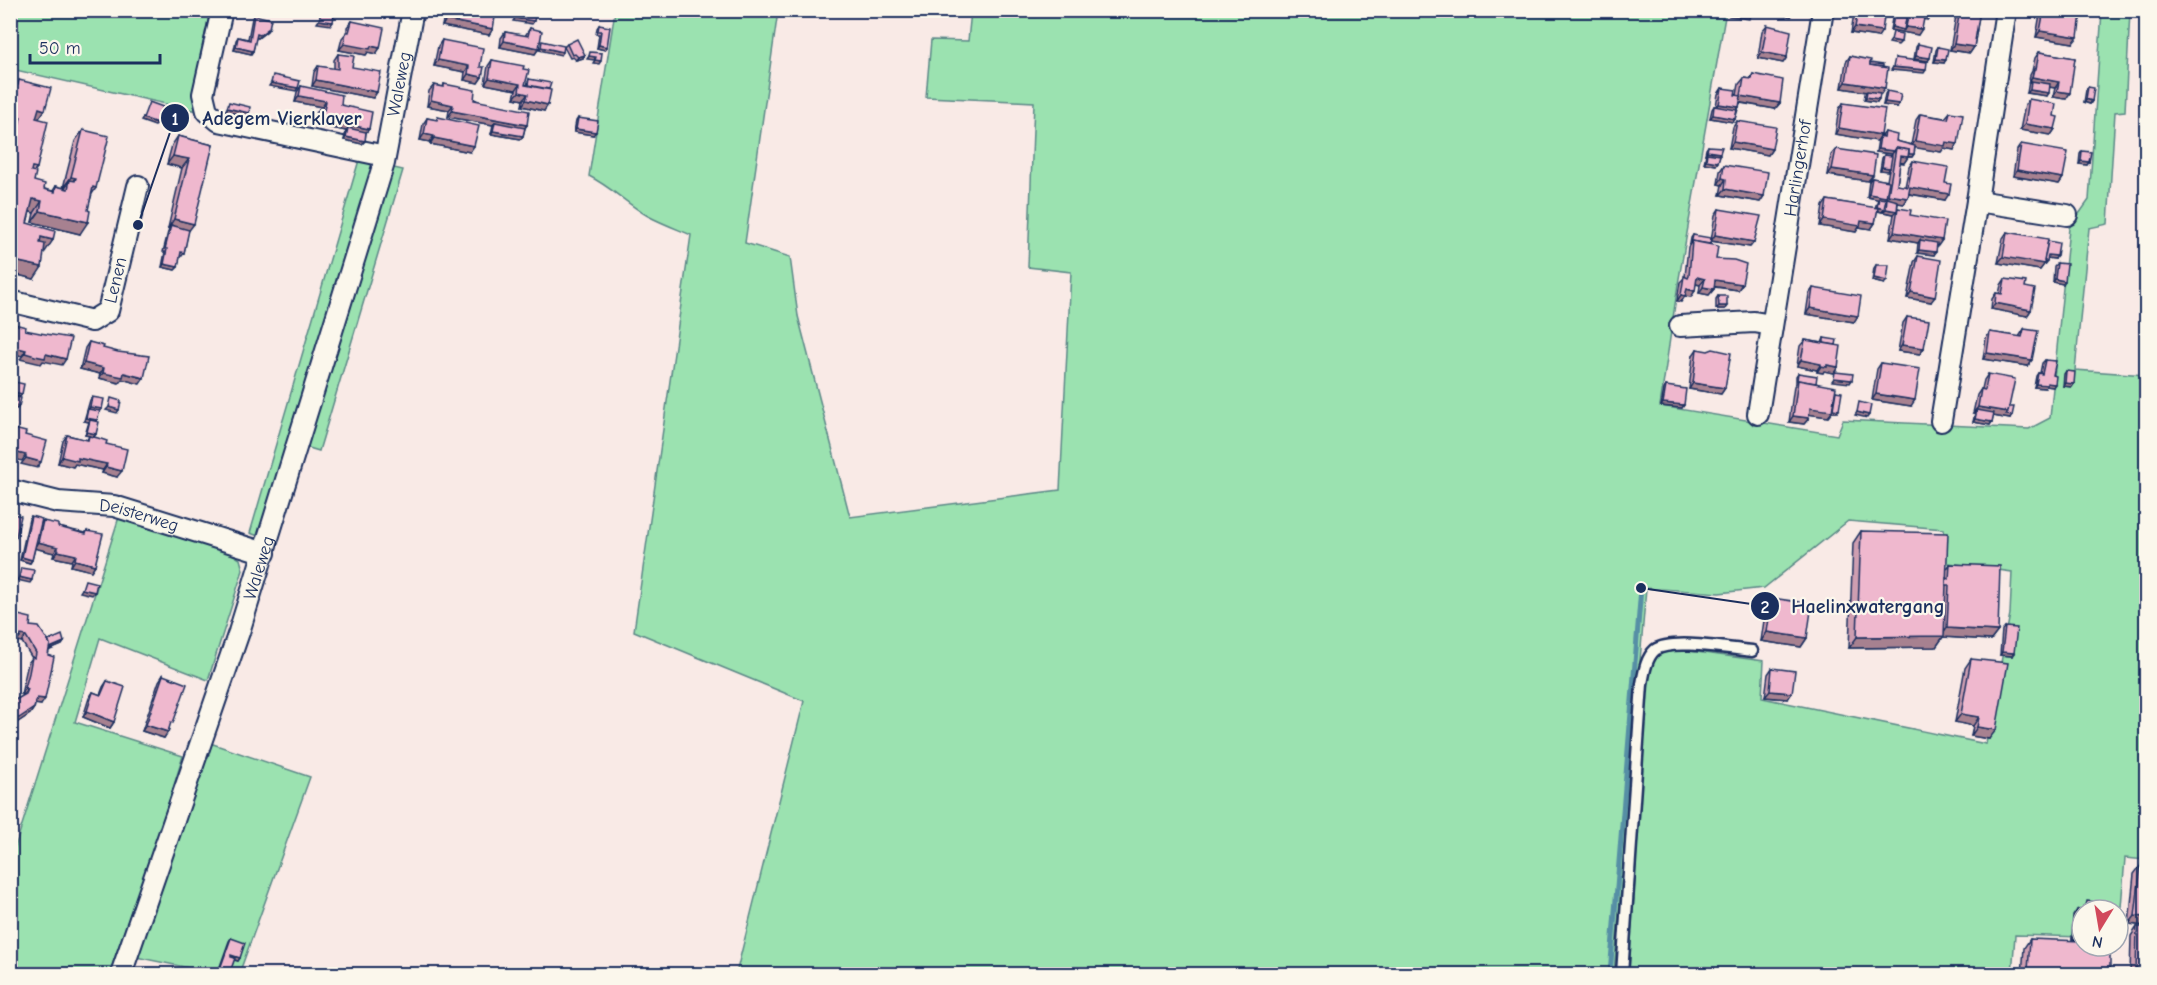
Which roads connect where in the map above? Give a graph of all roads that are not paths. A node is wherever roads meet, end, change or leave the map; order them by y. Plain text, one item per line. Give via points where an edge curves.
1 (222, 10) edge
2 (413, 10) edge
3 (1823, 10) edge
4 (2006, 10) edge
5 (385, 156) junction
6 (138, 186) dead end
7 (1977, 201) junction
8 (2067, 215) dead end
9 (10, 301) edge
10 (1772, 325) junction
11 (1680, 326) dead end
12 (1758, 414) dead end
13 (1941, 421) dead end
14 (10, 490) edge
15 (264, 553) junction
16 (1752, 651) dead end
17 (121, 975) edge
18 (1622, 975) edge

1 - 5 street via 203,94 207,111 219,121
2 - 5 street, Waleweg
3 - 10 street, Harlingerhof
4 - 7 street
5 - 15 street, Waleweg
6 - 9 street, Lenen via 108,311 92,321
7 - 8 street
7 - 13 street
10 - 11 street via 1754,322
10 - 12 street, Harlingerhof
14 - 15 street, Deisterweg via 58,502 114,506
15 - 17 street, Waleweg
16 - 18 lane via 1675,644 1656,650 1645,665

